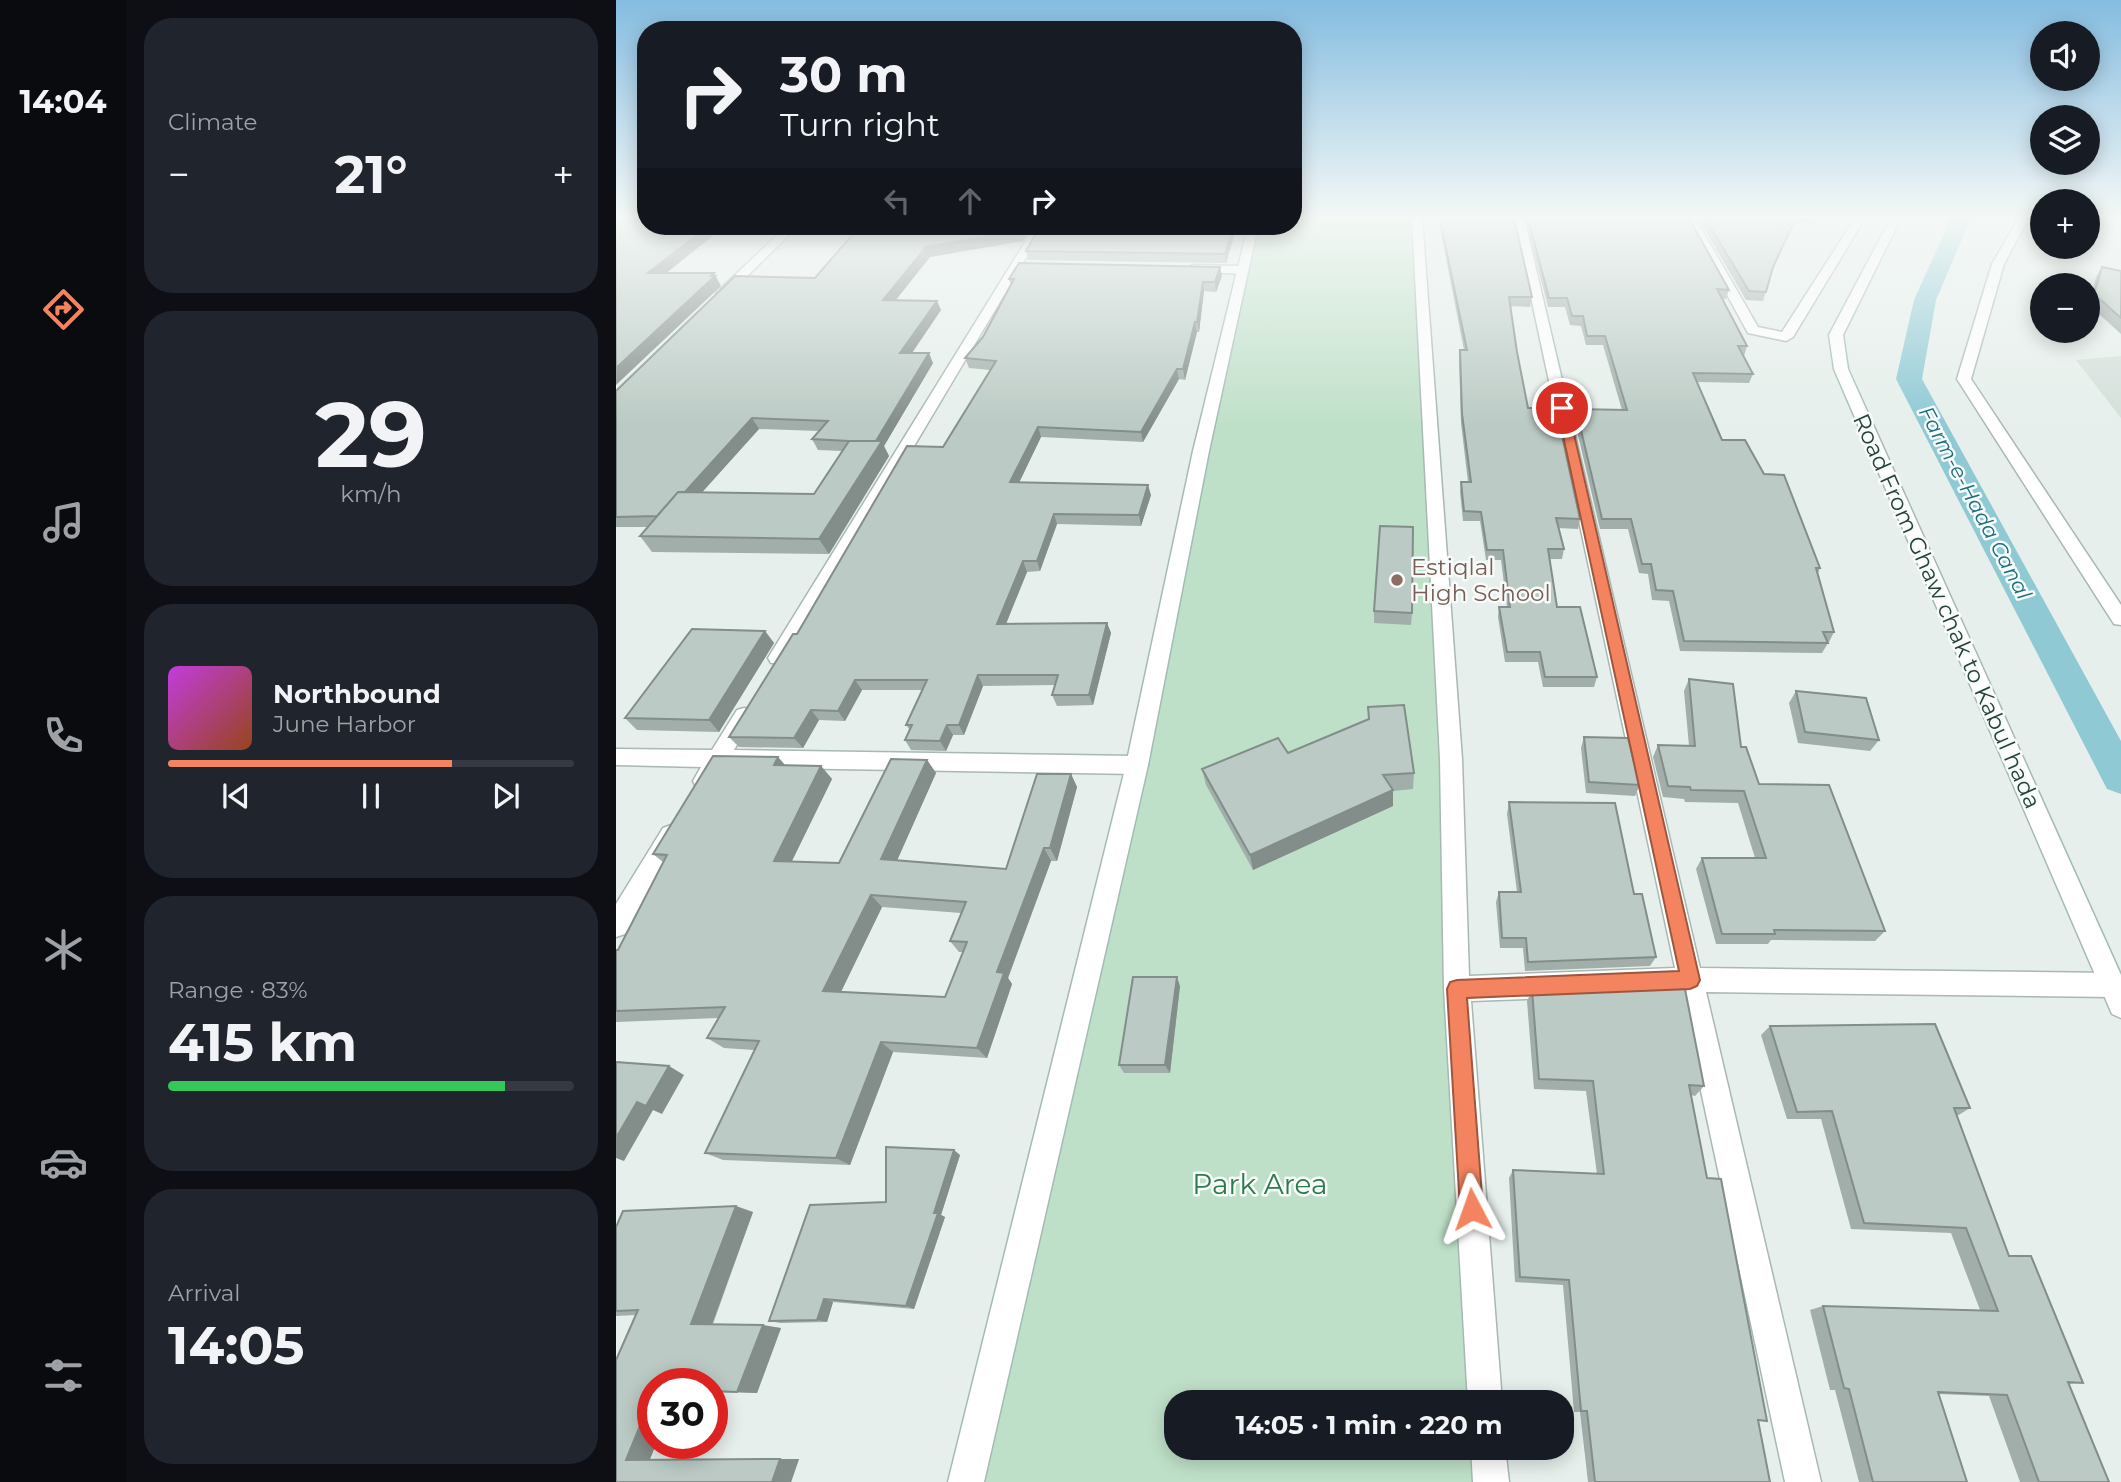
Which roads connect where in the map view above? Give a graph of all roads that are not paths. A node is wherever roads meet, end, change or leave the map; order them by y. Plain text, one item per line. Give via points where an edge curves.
1 (729, 287) edge
2 (1010, 287) edge
3 (1239, 287) edge
4 (1421, 287) edge
5 (1535, 287) edge
6 (1729, 287) edge
7 (1817, 287) edge
8 (1861, 287) edge
9 (1991, 287) edge
10 (714, 302) edge
11 (2121, 620) edge
12 (768, 676) edge
13 (753, 699) edge
14 (616, 757) edge
15 (718, 758) junction
16 (1137, 765) junction
17 (698, 792) edge
18 (684, 814) edge
19 (616, 926) edge
20 (1690, 980) junction
21 (1457, 989) junction
22 (2117, 995) edge
23 (1484, 1390) edge
24 (1489, 1460) edge
25 (967, 1482) edge
26 (1491, 1482) edge
27 (1802, 1482) edge

1 - 10 street
2 - 12 street
3 - 16 street
4 - 21 street via 1451,759
5 - 20 street
6 - 7 street via 1753,330 1786,337
8 - 22 street, Road From Ghaw chak to Kabul hada via 1836,335 1840,369
9 - 11 street via 1965,379
13 - 15 street
14 - 15 street
15 - 16 street
15 - 17 street
16 - 25 street
18 - 19 street
20 - 21 street
20 - 22 street
20 - 27 street
21 - 23 street
24 - 26 street

